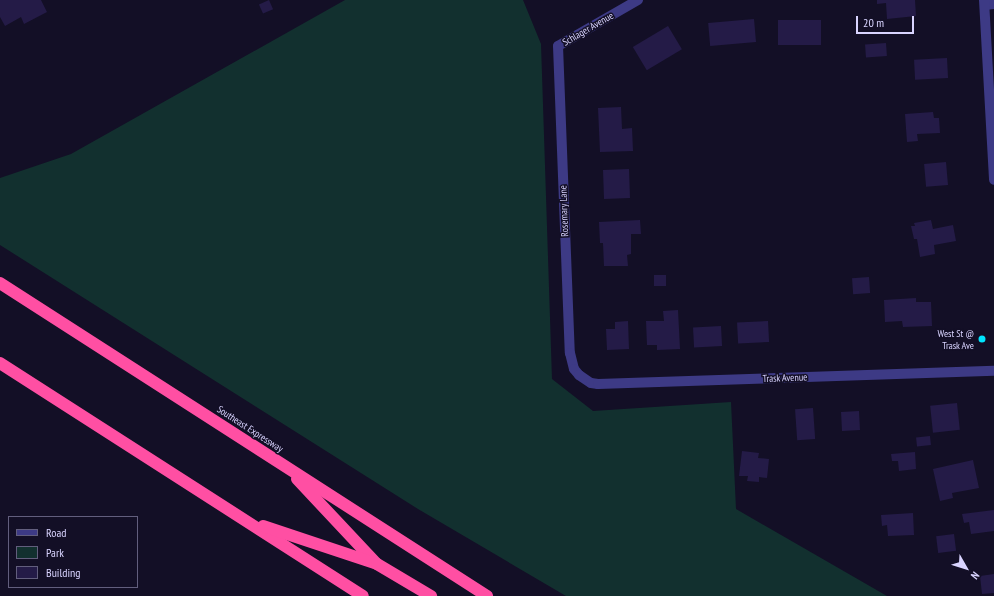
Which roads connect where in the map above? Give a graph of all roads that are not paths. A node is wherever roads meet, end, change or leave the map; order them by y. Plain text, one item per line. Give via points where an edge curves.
1 (638, 0) edge
2 (988, 3) edge
3 (558, 46) joint
4 (994, 180) edge
5 (0, 283) edge
6 (0, 363) edge
7 (994, 371) edge
8 (579, 374) joint
9 (282, 465) junction
10 (246, 521) junction
11 (377, 564) junction
12 (363, 596) edge
13 (426, 596) edge
14 (431, 596) edge
15 (487, 596) edge

1 - 3 street, Schlager Avenue
2 - 4 street
3 - 8 street, Rosemary Lane via 570,353 574,369
5 - 9 highway, Southeast Expressway
6 - 10 highway
7 - 8 street, Trask Avenue via 598,384 591,383
9 - 11 highway
9 - 15 highway, Southeast Expressway
10 - 11 highway
10 - 12 highway
11 - 13 highway
11 - 14 highway

